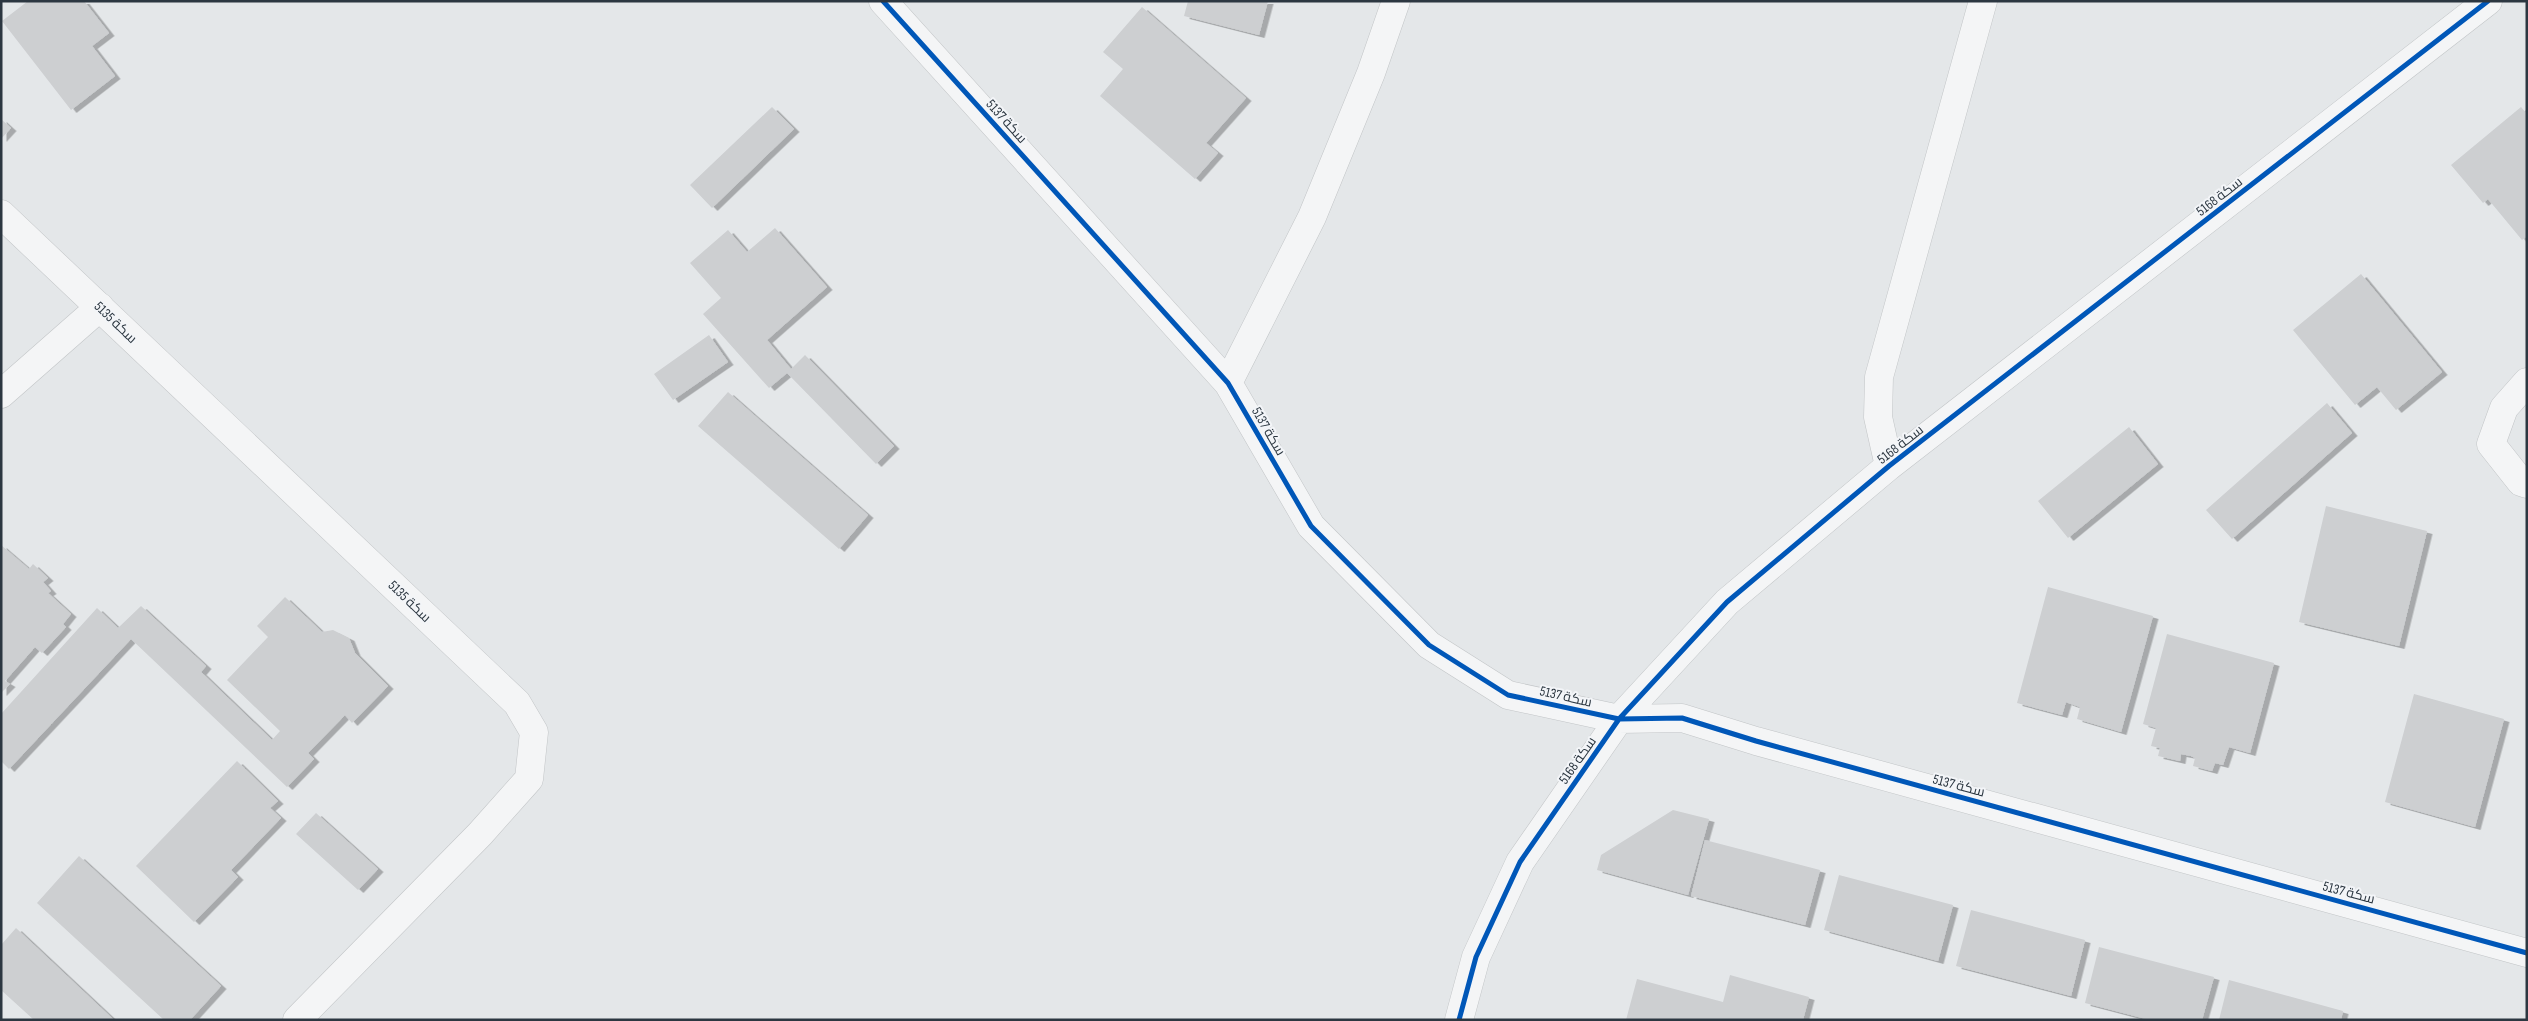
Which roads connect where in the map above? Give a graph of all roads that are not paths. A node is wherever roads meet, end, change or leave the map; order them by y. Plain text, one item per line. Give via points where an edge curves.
1 (883, 1) edge
2 (1396, 1) edge
3 (1983, 1) edge
4 (2488, 1) edge
5 (1, 214) edge
6 (100, 307) junction
7 (1228, 382) junction
8 (2527, 382) edge
9 (1, 394) edge
10 (1889, 466) junction
11 (2527, 484) edge
12 (1619, 720) junction
13 (2527, 953) edge
14 (297, 1020) edge
15 (1459, 1020) edge

1 - 7 street, سكة 5137
2 - 7 street via 1371,73 1312,217
3 - 10 street via 1879,377 1878,417
4 - 10 street, سكة 5168
5 - 6 street, سكة 5135
6 - 9 street
6 - 14 street, سكة 5135 via 517,704 534,732 529,779 480,834
7 - 12 street, سكة 5137 via 1311,526 1428,645 1508,694
8 - 11 street via 2504,408 2491,444 2521,482
10 - 12 street, سكة 5168 via 1727,602
12 - 13 street, سكة 5137 via 1682,718
12 - 15 street, سكة 5168 via 1520,862 1476,957

